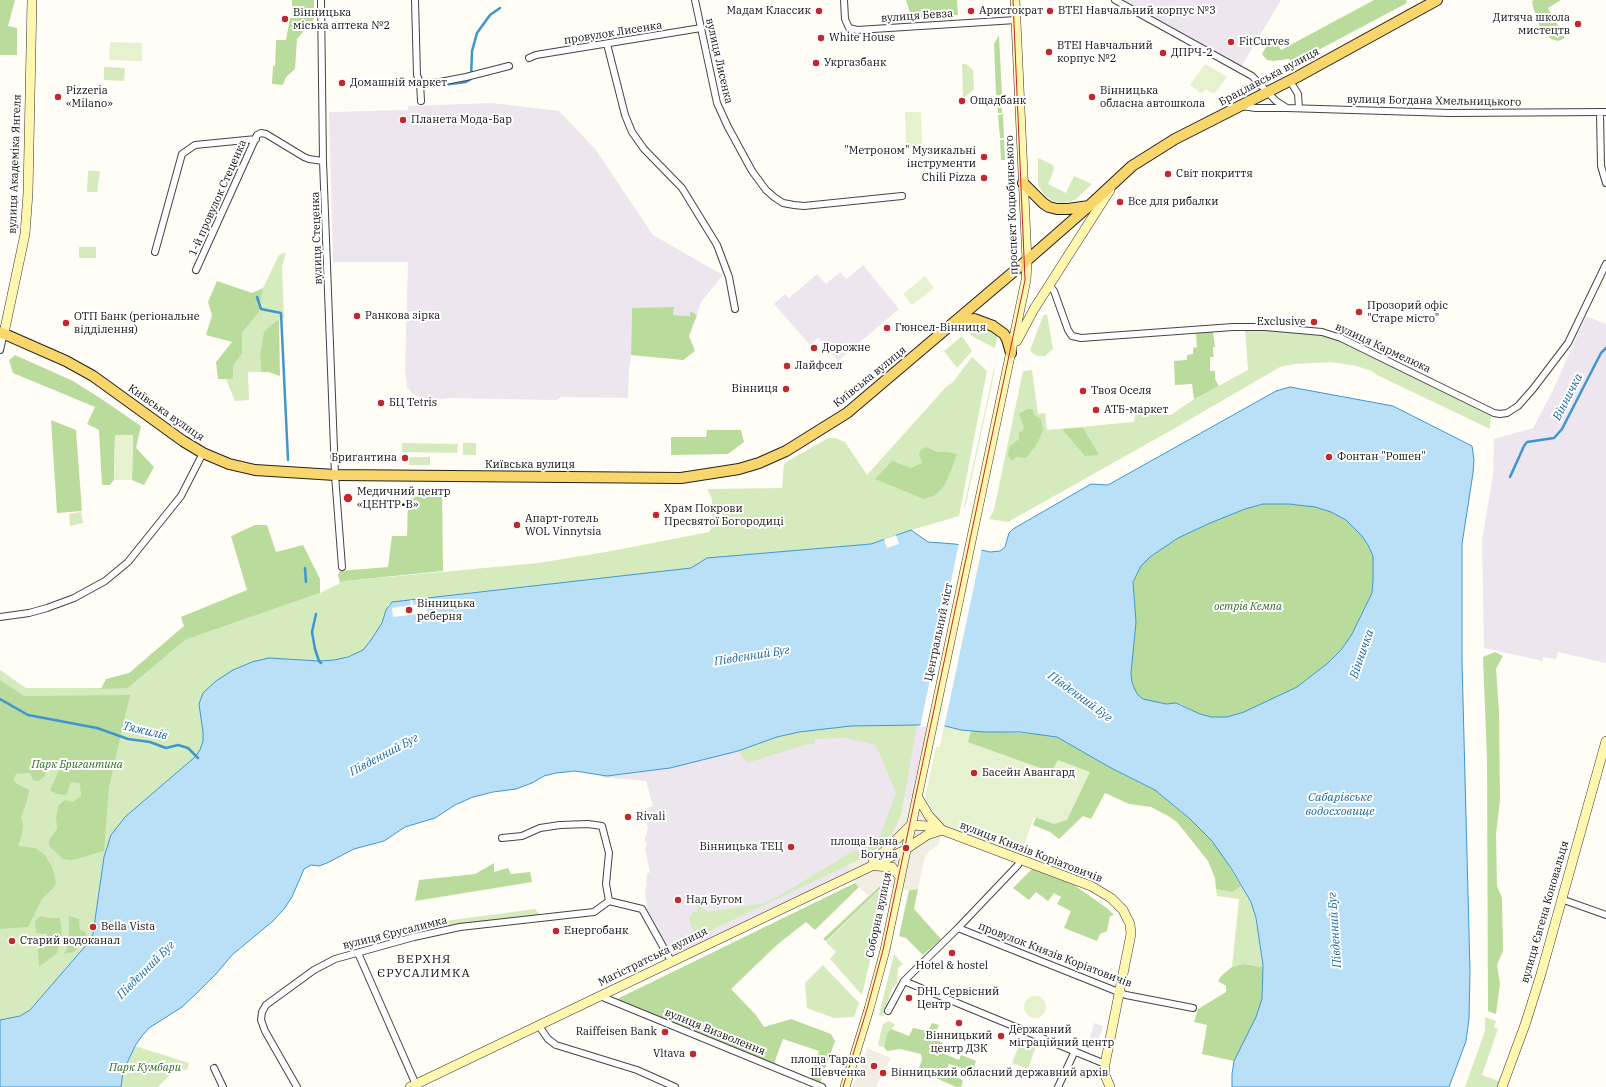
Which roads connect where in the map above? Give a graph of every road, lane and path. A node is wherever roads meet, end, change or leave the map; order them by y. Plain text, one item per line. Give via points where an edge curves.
1 (32, 0) edge
2 (320, 0) edge
3 (415, 0) edge
4 (695, 0) edge
5 (844, 0) edge
6 (1015, 0) edge
7 (1115, 0) edge
8 (1437, 0) edge
9 (1016, 20) junction
10 (701, 28) junction
11 (607, 44) junction
12 (529, 58) dead end
13 (509, 66) dead end
14 (1290, 81) junction
15 (420, 83) junction
16 (1268, 92) junction
17 (421, 102) dead end
18 (1241, 106) junction
19 (1287, 108) junction
20 (1299, 108) junction
21 (1603, 112) edge
22 (256, 139) junction
23 (324, 161) junction
24 (1023, 182) junction
25 (1606, 182) edge
26 (1114, 183) junction
27 (902, 196) dead end
28 (1089, 206) junction
29 (155, 252) dead end
30 (1027, 260) junction
31 (1606, 264) edge
32 (196, 270) dead end
33 (1049, 285) junction
34 (735, 309) dead end
35 (955, 322) junction
36 (2, 332) edge
37 (0, 350) edge
38 (1011, 353) junction
39 (203, 453) junction
40 (335, 475) junction
41 (974, 525) joint
42 (342, 567) dead end
43 (0, 617) edge
44 (1606, 741) edge
45 (928, 745) joint
46 (917, 796) junction
47 (911, 825) junction
48 (942, 830) junction
49 (502, 838) dead end
50 (906, 849) junction
51 (1020, 859) junction
52 (869, 867) junction
53 (900, 877) junction
54 (1561, 899) junction
55 (609, 901) junction
56 (1606, 915) edge
57 (958, 928) junction
58 (358, 953) junction
59 (671, 961) junction
60 (904, 981) junction
61 (1120, 992) junction
62 (600, 996) junction
63 (1193, 1008) dead end
64 (888, 1011) dead end
65 (539, 1026) junction
66 (1075, 1051) junction
67 (1105, 1064) junction
68 (214, 1068) dead end
69 (414, 1086) edge
70 (223, 1087) edge
71 (297, 1087) edge
72 (675, 1087) edge
73 (822, 1087) edge
74 (845, 1087) edge
75 (1058, 1087) edge
76 (1110, 1087) edge
77 (1502, 1087) edge

1 - 36 street, вулиця Академіка Янгеля via 25,234
2 - 23 street, вулиця Стеценка
3 - 15 street via 416,75
4 - 10 street, вулиця Лисенка
5 - 9 street, вулиця Бевза via 845,19 849,28 857,30
6 - 9 street, проспект Коцюбинського
7 - 16 street via 1249,74
8 - 14 main road, Брацлавська вулиця
9 - 24 street, проспект Коцюбинського
10 - 11 street, провулок Лисенка
10 - 27 street, вулиця Лисенка via 717,103 752,170 774,197 794,206 804,206
11 - 12 street, провулок Лисенка
11 - 34 street via 625,115 632,132 644,149 682,188 713,240 729,277
13 - 15 street via 466,78
14 - 16 main road, Брацлавська вулиця
14 - 20 street via 1298,94
15 - 17 street
16 - 18 main road, Брацлавська вулиця
16 - 19 street
18 - 19 street, вулиця Богдана Хмельницького
18 - 26 main road, Брацлавська вулиця via 1175,139 1132,166
19 - 20 street, вулиця Богдана Хмельницького
20 - 21 street, вулиця Богдана Хмельницького via 1450,113
21 - 25 street via 1601,166
22 - 23 street, 1-й провулок Стеценка via 261,133 266,134 304,157
22 - 29 street via 195,145 182,154
22 - 32 street, 1-й провулок Стеценка
23 - 40 street, вулиця Стеценка
24 - 28 main road via 1050,207 1068,209
24 - 30 street, проспект Коцюбинського
26 - 28 main road, Брацлавська вулиця
26 - 33 street
28 - 30 main road, Брацлавська вулиця
30 - 35 main road, Київська вулиця
30 - 38 street, проспект Коцюбинського via 1026,280
31 - 33 street, вулиця Кармелюка via 1568,343 1518,406 1500,414 1341,338 1322,332 1233,327 1081,338 1072,336 1054,291
33 - 38 street
35 - 38 main road via 974,319 993,326 1004,334
35 - 40 main road, Київська вулиця via 847,413 786,451 739,469 681,478
36 - 37 street, вулиця Академіка Янгеля
36 - 39 main road, Київська вулиця via 93,376
38 - 41 street, проспект Коцюбинського
39 - 40 main road, Київська вулиця via 229,464 255,470
39 - 43 street via 181,496 128,562 105,581 74,598 47,608
40 - 42 street, вулиця Стеценка
41 - 45 street, Центральний міст
44 - 54 street, вулиця Євгена Коновальця
45 - 46 street, Соборна вулиця
46 - 47 street, Соборна вулиця
46 - 48 street via 929,816
47 - 48 street, вулиця Князів Коріатовичів
47 - 50 street, Соборна вулиця
47 - 52 street
48 - 50 street, Магістратська вулиця
48 - 51 street, вулиця Князів Коріатовичів
49 - 55 street via 522,836 540,828 560,825 602,826 609,853 606,884
50 - 52 street, Магістратська вулиця
50 - 53 street, Соборна вулиця
51 - 57 street via 1018,865
51 - 61 street, вулиця Князів Коріатовичів via 1098,890 1123,910 1130,924 1131,934
52 - 53 street via 889,865
52 - 59 street, Магістратська вулиця
53 - 74 street, Соборна вулиця via 869,1009
54 - 56 street
54 - 77 street, вулиця Євгена Коновальця via 1526,1022
55 - 58 street, вулиця Єрусалимка via 594,912 460,927
55 - 59 street via 642,909
57 - 60 street
57 - 61 street, провулок Князів Коріатовичів
58 - 69 street
58 - 71 street, вулиця Єрусалимка via 335,959 314,970 266,1005 262,1012 261,1020 265,1031
59 - 62 street, Магістратська вулиця
60 - 64 street
60 - 66 street
61 - 63 street, провулок Князів Коріатовичів
61 - 67 street, вулиця Князів Коріатовичів
62 - 65 street, Магістратська вулиця
62 - 73 street, вулиця Визволення
65 - 69 street, Магістратська вулиця
65 - 72 street via 548,1040 556,1045 638,1070
66 - 67 street
66 - 75 street
67 - 76 street, вулиця Князів Коріатовичів via 1105,1075
68 - 70 street

